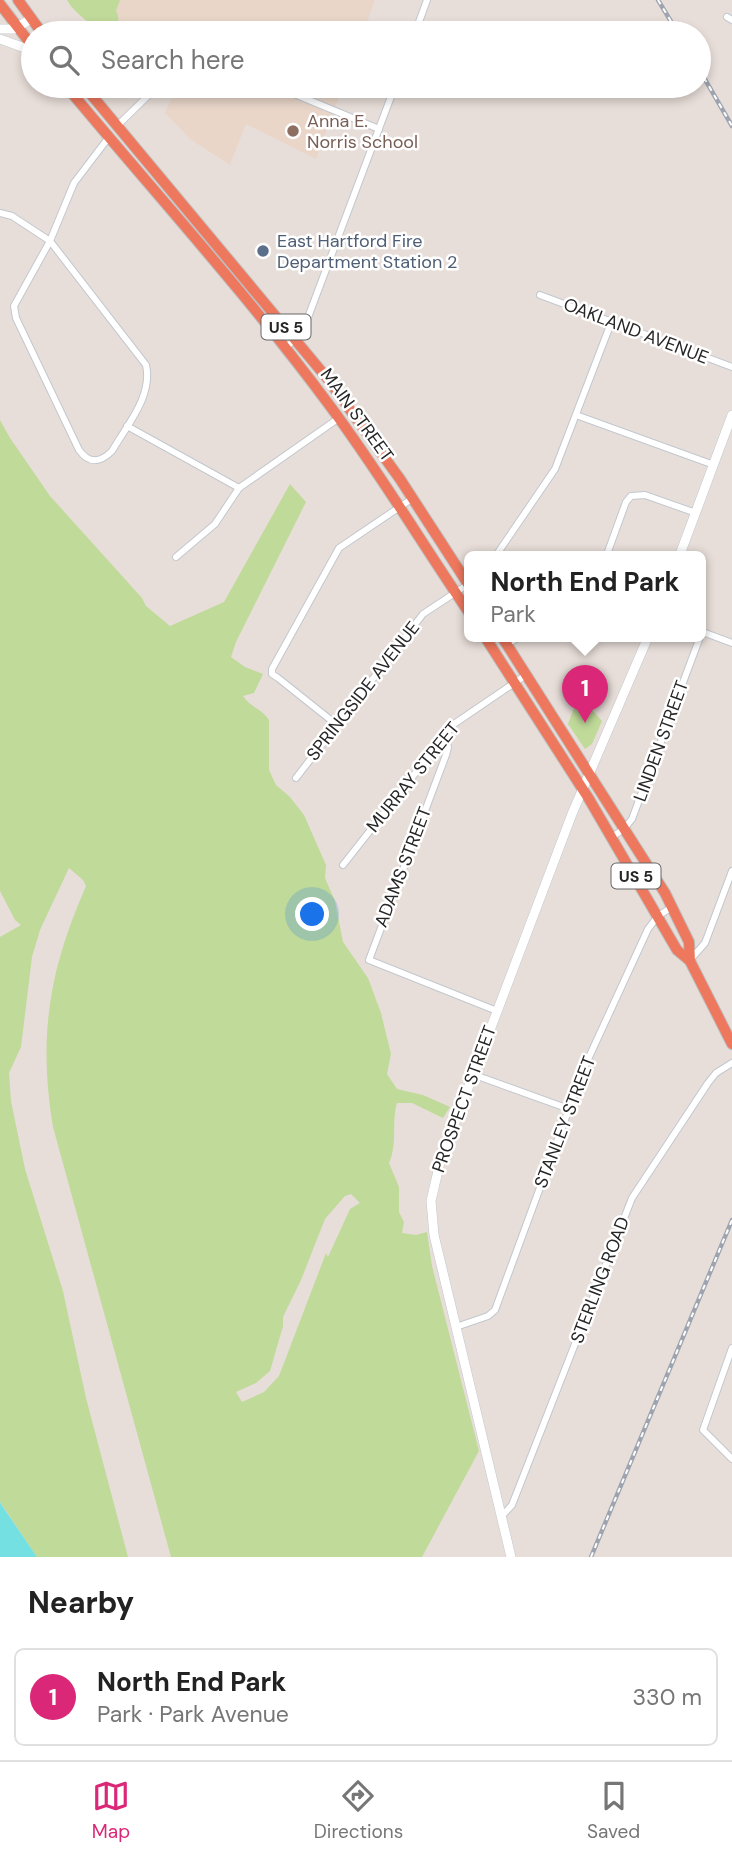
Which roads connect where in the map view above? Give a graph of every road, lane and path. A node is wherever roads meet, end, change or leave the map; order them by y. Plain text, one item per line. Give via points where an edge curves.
1 (18, 0) edge
2 (427, 0) edge
3 (0, 4) edge
4 (31, 19) joint
5 (28, 21) edge
6 (419, 21) edge
7 (21, 26) edge
8 (18, 28) junction
9 (0, 29) edge
10 (21, 32) edge
11 (0, 39) edge
12 (21, 45) edge
13 (76, 98) edge
14 (94, 98) edge
15 (146, 98) edge
16 (304, 98) edge
17 (391, 98) edge
18 (117, 126) junction
19 (379, 129) junction
20 (108, 137) junction
21 (0, 213) edge
22 (50, 242) junction
23 (245, 278) junction
24 (234, 287) junction
25 (540, 295) dead end
26 (611, 323) junction
27 (296, 339) junction
28 (285, 348) junction
29 (732, 367) edge
30 (576, 415) junction
31 (732, 415) edge
32 (339, 418) junction
33 (127, 426) junction
34 (714, 465) junction
35 (239, 488) junction
36 (413, 498) junction
37 (400, 506) junction
38 (696, 513) junction
39 (499, 551) edge
40 (608, 551) edge
41 (681, 551) edge
42 (176, 557) dead end
43 (464, 577) edge
44 (464, 588) edge
45 (455, 592) junction
46 (464, 605) edge
47 (706, 635) edge
48 (488, 642) edge
49 (505, 642) edge
50 (646, 642) edge
51 (698, 642) edge
52 (732, 643) edge
53 (526, 675) junction
54 (515, 682) junction
55 (337, 725) junction
56 (445, 734) junction
57 (589, 775) junction
58 (296, 778) dead end
59 (583, 789) junction
60 (624, 829) junction
61 (612, 837) junction
62 (342, 865) dead end
63 (732, 871) edge
64 (672, 907) junction
65 (658, 916) junction
66 (690, 961) junction
67 (497, 1011) junction
68 (732, 1044) edge
69 (732, 1063) edge
70 (472, 1074) junction
71 (569, 1109) junction
72 (456, 1326) junction
73 (732, 1348) edge
74 (732, 1459) edge
75 (501, 1517) junction
76 (511, 1557) edge

1 - 4 highway
2 - 6 street
3 - 8 highway
4 - 5 main road
7 - 8 main road
8 - 9 main road
8 - 10 highway
11 - 12 main road
13 - 20 highway, MAIN STREET / US 5
14 - 18 highway, MAIN STREET / US 5
15 - 18 street
16 - 19 street
17 - 19 street
18 - 23 highway, MAIN STREET / US 5
19 - 27 street
20 - 22 street via 74,183
20 - 24 highway, MAIN STREET / US 5
21 - 22 street
22 - 33 street via 146,366 147,390
22 - 33 street via 18,296 16,318 86,458 105,458
23 - 24 highway
23 - 27 highway, MAIN STREET / US 5
24 - 28 highway, MAIN STREET / US 5
25 - 26 street, OAKLAND AVENUE
26 - 29 street, OAKLAND AVENUE
26 - 30 street
27 - 28 street
27 - 36 highway, MAIN STREET / US 5
28 - 32 highway, MAIN STREET / US 5
30 - 34 street
30 - 39 street via 555,469
31 - 34 main road
32 - 35 street
32 - 37 highway, MAIN STREET / US 5
33 - 35 street
34 - 38 main road
35 - 42 street via 215,524
36 - 37 street
36 - 43 highway, MAIN STREET / US 5
37 - 45 highway, MAIN STREET / US 5
37 - 55 street via 339,548 275,663 272,674
38 - 40 street via 645,495 631,496
38 - 41 main road
44 - 45 street, SPRINGSIDE AVENUE
45 - 46 highway, MAIN STREET / US 5
45 - 55 street, SPRINGSIDE AVENUE via 423,614
47 - 52 street
48 - 54 highway, US 5
49 - 53 highway, US 5
50 - 57 main road, PROSPECT STREET
51 - 60 street, LINDEN STREET via 632,820
53 - 54 street, MURRAY STREET
53 - 57 highway, US 5
54 - 56 street, MURRAY STREET via 464,715
54 - 59 highway, US 5
55 - 58 street, SPRINGSIDE AVENUE
56 - 62 street, MURRAY STREET
56 - 67 street, ADAMS STREET via 449,747 369,960
57 - 59 main road, PROSPECT STREET
57 - 60 highway, US 5
59 - 61 highway, US 5
59 - 67 main road, PROSPECT STREET
60 - 61 street, LINDEN STREET
60 - 64 highway, US 5
61 - 65 highway, US 5
63 - 66 street via 705,943
64 - 65 street, STANLEY STREET
64 - 66 highway, US 5 via 689,942
65 - 66 highway, US 5 via 677,950
65 - 71 street, STANLEY STREET via 648,929
66 - 68 highway, US 5
67 - 70 main road, PROSPECT STREET
69 - 75 street, STERLING ROAD via 708,1083 632,1198 512,1505
70 - 71 street
70 - 72 main road, PROSPECT STREET via 430,1201 431,1224
71 - 72 street, STANLEY STREET via 495,1310 488,1317
72 - 75 main road, PROSPECT STREET
73 - 74 street via 703,1430
75 - 76 main road, PROSPECT STREET

